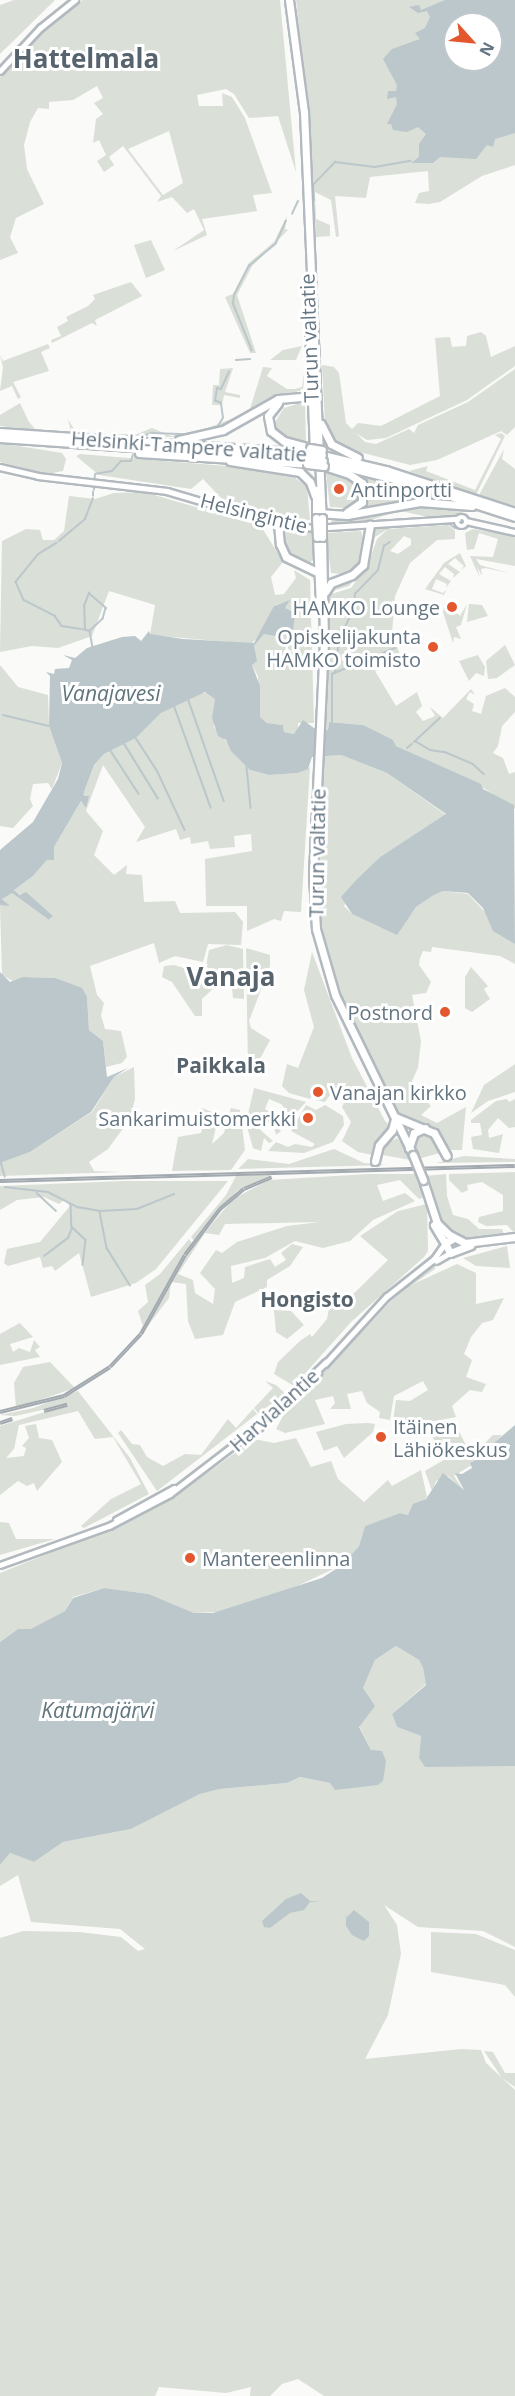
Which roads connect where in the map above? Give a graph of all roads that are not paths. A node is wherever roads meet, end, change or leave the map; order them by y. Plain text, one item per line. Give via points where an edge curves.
1 (75, 0) edge
2 (287, 0) edge
3 (0, 71) edge
4 (312, 400) junction
5 (0, 432) edge
6 (0, 438) edge
7 (60, 443) junction
8 (143, 443) junction
9 (79, 445) junction
10 (186, 456) junction
11 (309, 456) junction
12 (323, 458) junction
13 (358, 458) junction
14 (0, 466) edge
15 (495, 505) junction
16 (515, 512) edge
17 (502, 513) junction
18 (321, 514) junction
19 (515, 517) edge
20 (458, 521) junction
21 (281, 523) junction
22 (466, 523) junction
23 (367, 526) junction
24 (515, 532) edge
25 (321, 537) junction
26 (318, 555) junction
27 (304, 566) junction
28 (321, 574) junction
29 (341, 579) junction
30 (324, 594) junction
31 (322, 677) junction
32 (392, 1111) junction
33 (425, 1128) junction
34 (403, 1133) junction
35 (386, 1137) junction
36 (411, 1151) junction
37 (447, 1156) dead end
38 (375, 1161) dead end
39 (424, 1182) junction
40 (515, 1238) edge
41 (456, 1239) junction
42 (445, 1243) junction
43 (454, 1253) junction
44 (405, 1280) junction
45 (0, 1565) edge

1 - 3 main road via 40,28
2 - 4 highway, Turun valtatie via 301,124
2 - 4 highway, Turun valtatie via 304,112
4 - 8 highway via 278,399 244,421 212,434
4 - 11 highway via 279,403 272,408 268,420 279,438
4 - 13 highway via 328,441
4 - 18 highway, Turun valtatie
5 - 7 highway, Helsinki-Tampere valtatie
6 - 7 highway, Helsinki-Tampere valtatie
7 - 9 highway
8 - 9 highway, Helsinki-Tampere valtatie
8 - 11 highway, Helsinki-Tampere valtatie via 240,446
9 - 10 highway
9 - 11 highway, Helsinki-Tampere valtatie
10 - 11 highway
10 - 18 highway via 296,471 310,482
11 - 12 highway, Helsinki-Tampere valtatie, bridge
11 - 12 highway, bridge
12 - 13 highway
12 - 15 highway, Helsinki-Tampere valtatie via 394,473
12 - 17 highway, Helsinki-Tampere valtatie
12 - 18 highway via 357,478 364,496 359,506 348,512
13 - 15 highway via 439,482
14 - 21 main road, Helsingintie via 75,483 175,493
15 - 16 highway, Helsinki-Tampere valtatie
17 - 18 highway via 420,502
17 - 19 highway, Helsinki-Tampere valtatie
18 - 25 highway, Turun valtatie, bridge
20 - 22 main road
20 - 22 main road
20 - 23 main road, Helsingintie via 405,520
21 - 23 main road, Helsingintie via 326,529
21 - 27 highway via 279,539 286,557
22 - 24 main road
23 - 29 highway via 363,565
25 - 26 highway, Turun valtatie
25 - 28 highway, Turun valtatie
26 - 27 highway via 312,564
26 - 28 highway, Turun valtatie
27 - 28 highway
28 - 29 highway
28 - 30 highway, Turun valtatie
28 - 31 highway, Turun valtatie
29 - 30 highway via 331,583
30 - 31 highway, Turun valtatie
31 - 32 highway, Turun valtatie via 313,874 319,946 335,995
32 - 33 highway
32 - 34 highway, Turun valtatie
32 - 35 highway via 394,1126
33 - 36 highway via 414,1133
33 - 37 highway via 438,1136
34 - 35 highway
34 - 36 highway, Turun valtatie
35 - 38 highway via 379,1145
36 - 39 highway, Turun valtatie, bridge
39 - 41 highway, Turun valtatie via 436,1223
39 - 42 highway, Turun valtatie via 432,1222
40 - 41 highway, Harvialantie via 465,1243
40 - 43 highway, Harvialantie via 473,1245
41 - 42 highway
41 - 43 highway
42 - 43 highway, Turun valtatie
42 - 44 main road, Harvialantie via 434,1259
43 - 44 main road, Harvialantie
44 - 45 main road, Harvialantie via 326,1362 198,1475 141,1510 96,1531

